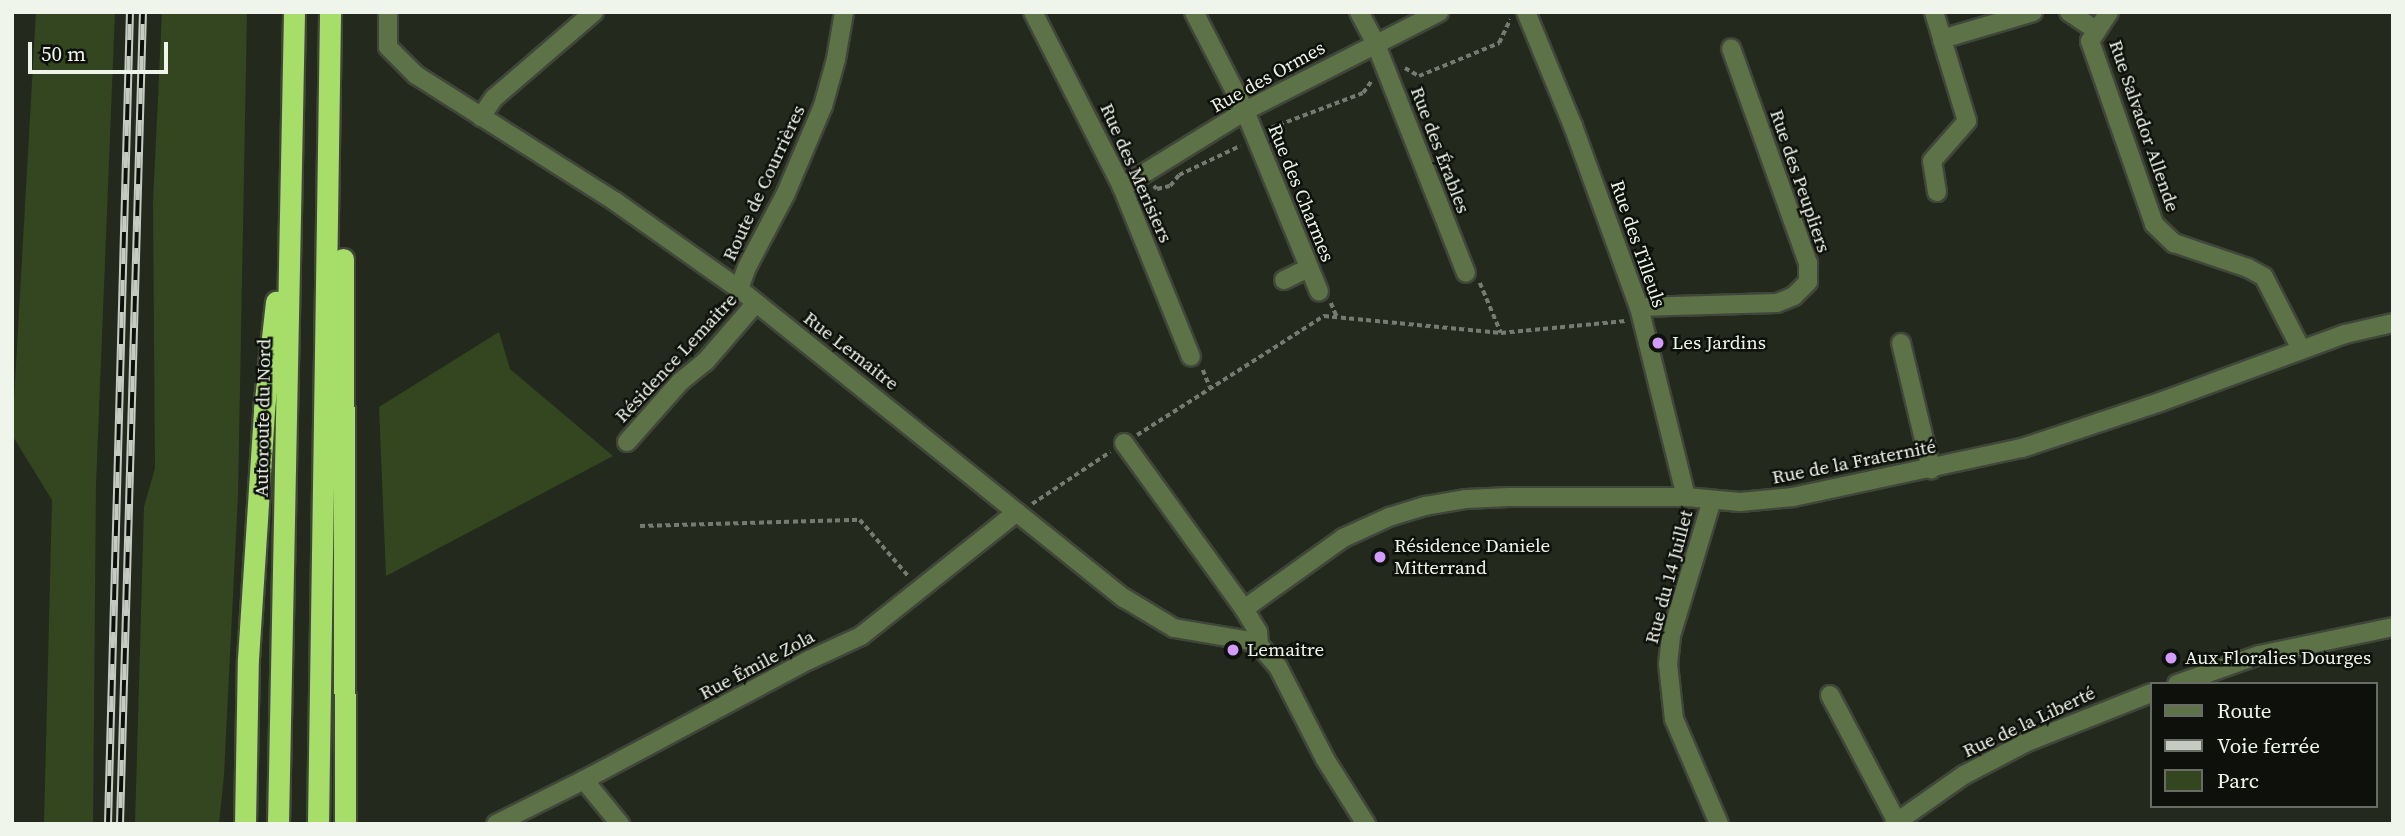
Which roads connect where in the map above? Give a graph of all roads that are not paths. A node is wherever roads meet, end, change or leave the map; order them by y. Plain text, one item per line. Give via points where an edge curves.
1 (294, 12) edge
2 (330, 12) edge
3 (338, 12) edge
4 (388, 12) edge
5 (594, 12) edge
6 (844, 12) edge
7 (1033, 12) edge
8 (1194, 12) edge
9 (1360, 12) edge
10 (1439, 12) edge
11 (1934, 12) edge
12 (2032, 12) edge
13 (2069, 12) edge
14 (2109, 12) edge
15 (1519, 15) edge
16 (2096, 30) junction
17 (1942, 39) junction
18 (1375, 42) junction
19 (1731, 48) dead end
20 (1245, 111) junction
21 (481, 117) junction
22 (291, 158) junction
23 (1122, 187) junction
24 (1937, 192) dead end
25 (1309, 268) junction
26 (1466, 273) road end
27 (1284, 280) dead end
28 (739, 289) junction
29 (1319, 291) dead end
30 (756, 303) junction
31 (1641, 313) junction
32 (2393, 323) edge
33 (1901, 343) dead end
34 (2301, 349) junction
35 (1191, 357) dead end
36 (627, 442) dead end
37 (1124, 443) road end
38 (1931, 469) junction
39 (1686, 497) junction
40 (1712, 500) junction
41 (1017, 512) junction
42 (1244, 609) junction
43 (2393, 627) edge
44 (1259, 645) junction
45 (248, 659) junction
46 (2183, 682) edge
47 (2150, 693) edge
48 (1830, 695) dead end
49 (584, 780) junction
50 (1895, 823) edge
51 (231, 824) edge
52 (244, 824) edge
53 (278, 824) edge
54 (318, 824) edge
55 (345, 824) edge
56 (496, 824) edge
57 (620, 824) edge
58 (1366, 824) edge
59 (1719, 824) edge

1 - 22 highway, Autoroute du Nord
2 - 54 highway
3 - 55 highway
4 - 21 street, Rue Lemaitre via 388,47 395,57
5 - 21 street via 494,98
6 - 28 street, Route de Courrières via 818,118
7 - 23 street, Rue des Merisiers
8 - 20 street, Rue des Charmes
9 - 18 street, Rue des Érables
10 - 18 street, Rue des Ormes
11 - 17 street
12 - 17 street
13 - 16 street
14 - 16 street, Rue Salvador Allende
15 - 31 street, Rue des Tilleuls via 1573,126
16 - 34 street, Rue Salvador Allende via 2091,41 2154,224 2174,243 2264,277
17 - 24 street via 1967,121 1932,162
18 - 20 street, Rue des Ormes
18 - 26 street, Rue des Érables
19 - 31 street, Rue des Peupliers via 1808,263 1808,282 1794,296 1777,303
20 - 23 street, Rue des Ormes
20 - 25 street, Rue des Charmes
21 - 28 street, Rue Lemaitre via 616,202
22 - 45 highway via 264,409
22 - 53 highway, Autoroute du Nord
23 - 35 street, Rue des Merisiers
25 - 27 street
25 - 29 street, Rue des Charmes
28 - 30 street, Rue Lemaitre
30 - 36 street, Résidence Lemaitre
30 - 41 street, Rue Lemaitre
31 - 39 street, Rue des Tilleuls
32 - 34 street, Rue de la Fraternité
33 - 38 street
34 - 38 street, Rue de la Fraternité via 2022,448
37 - 42 street
38 - 40 street, Rue de la Fraternité via 1793,497
39 - 40 street, Rue de la Fraternité
39 - 42 street, Rue de la Fraternité via 1510,497 1425,506 1343,538
40 - 59 street, Rue du 14 Juillet via 1671,636 1668,664 1674,719
41 - 44 street, Rue Lemaitre via 1161,623
41 - 49 street, Rue Émile Zola via 861,636
42 - 44 street via 1258,632
43 - 46 street via 2259,655
44 - 58 street via 1278,667
45 - 51 highway
45 - 52 highway
47 - 50 street, Rue de la Liberté via 2025,743 1964,775
48 - 50 street
49 - 56 street, Rue Émile Zola
49 - 57 street

